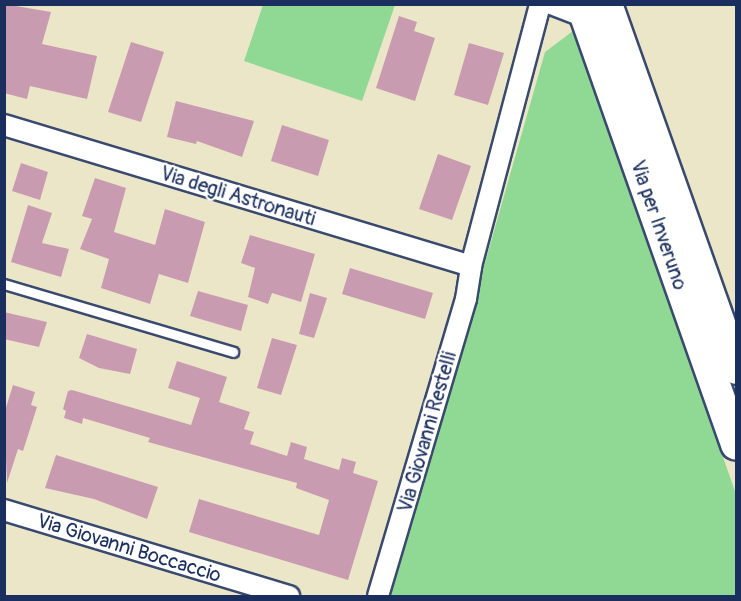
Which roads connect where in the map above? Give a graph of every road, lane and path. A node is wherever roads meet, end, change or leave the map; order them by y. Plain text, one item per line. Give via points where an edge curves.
1 (540, 4) edge
2 (550, 4) edge
3 (591, 9) edge
4 (4, 125) edge
5 (471, 266) junction
6 (4, 284) edge
7 (233, 352) dead end
8 (736, 369) edge
9 (736, 445) edge
10 (4, 510) edge
11 (289, 597) edge
12 (378, 597) edge

1 - 5 street, Via Giovanni Restelli
2 - 3 street
3 - 8 main road, Via per Inveruno
3 - 9 main road, Via per Inveruno
4 - 5 street, Via degli Astronauti
5 - 12 street, Via Giovanni Restelli via 466,299
6 - 7 lane
10 - 11 street, Via Giovanni Boccaccio

